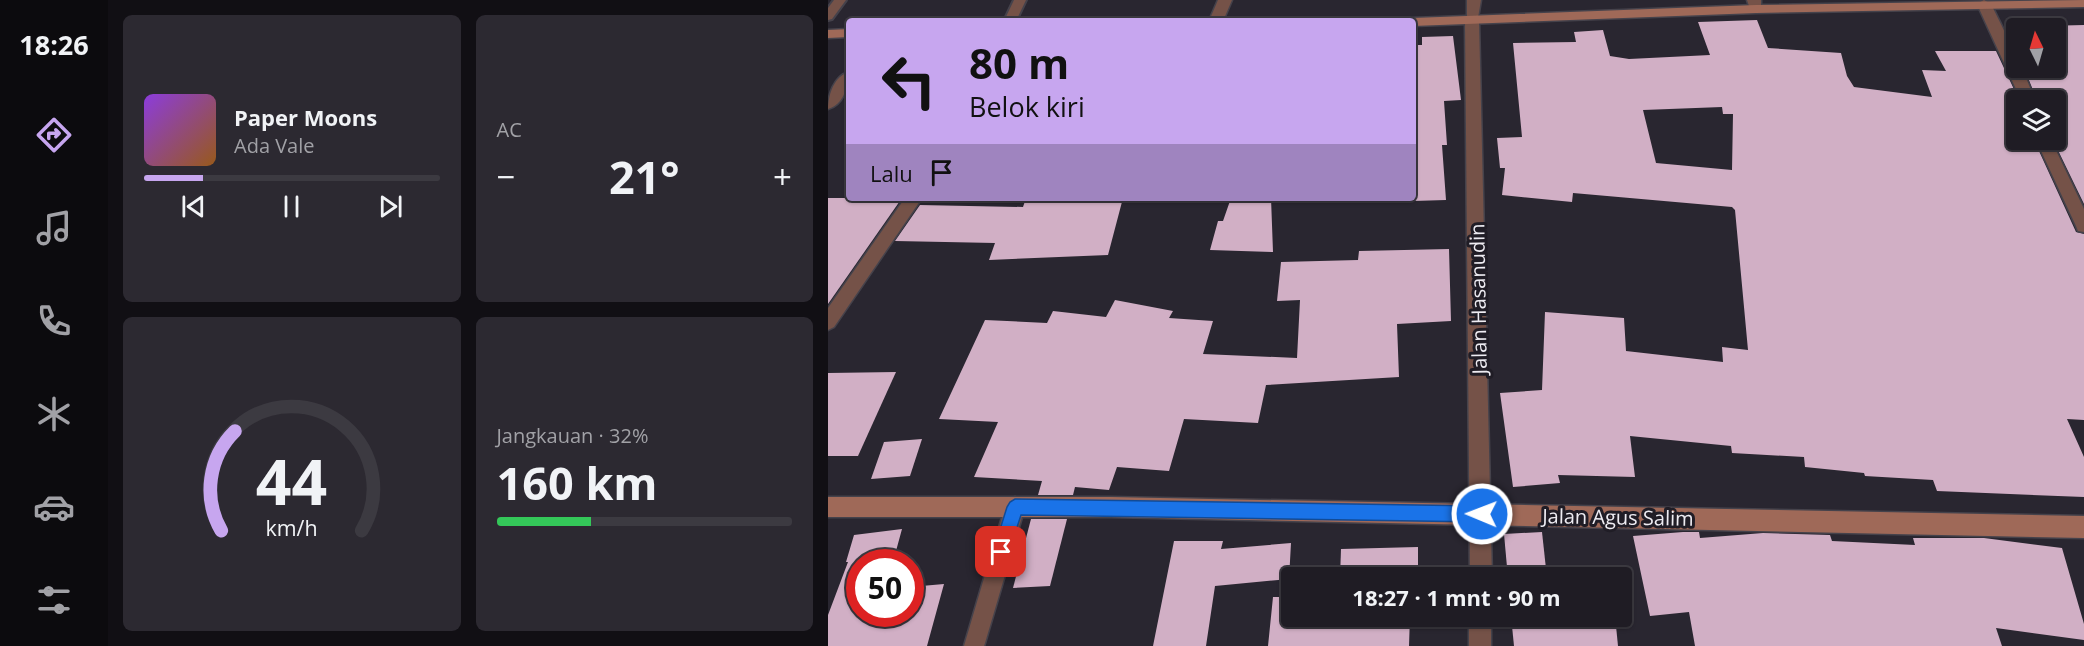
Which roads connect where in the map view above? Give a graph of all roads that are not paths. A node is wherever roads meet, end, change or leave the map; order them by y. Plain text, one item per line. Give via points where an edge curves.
1 (840, 0) edge
2 (1020, 0) edge
3 (1225, 0) edge
4 (1474, 0) edge
5 (2084, 3) edge
6 (1852, 4) edge
7 (1984, 4) junction
8 (1755, 5) edge
9 (828, 16) edge
10 (1011, 18) edge
11 (1217, 18) edge
12 (1472, 21) junction
13 (1416, 22) edge
14 (846, 33) edge
15 (828, 34) edge
16 (846, 81) edge
17 (2024, 90) edge
18 (828, 104) edge
19 (2048, 150) edge
20 (912, 201) edge
21 (2084, 226) edge
22 (828, 322) edge
23 (828, 507) edge
24 (1015, 507) junction
25 (1482, 514) junction
26 (2084, 526) edge
27 (1481, 567) edge
28 (1480, 627) edge
29 (974, 643) dead end
30 (1480, 646) edge

1 - 9 lane
2 - 10 lane
3 - 11 street
4 - 12 street, Jalan Hasanudin
5 - 7 main road
6 - 7 main road
6 - 8 main road
7 - 17 street
8 - 12 main road
12 - 13 main road
12 - 25 street, Jalan Hasanudin
14 - 15 main road
16 - 18 street
19 - 21 street
20 - 22 street
23 - 24 main road, Jalan Agus Salim
24 - 25 main road, Jalan Agus Salim
24 - 29 street
25 - 26 main road, Jalan Agus Salim
25 - 27 street, Jalan Hasanudin
28 - 30 street

